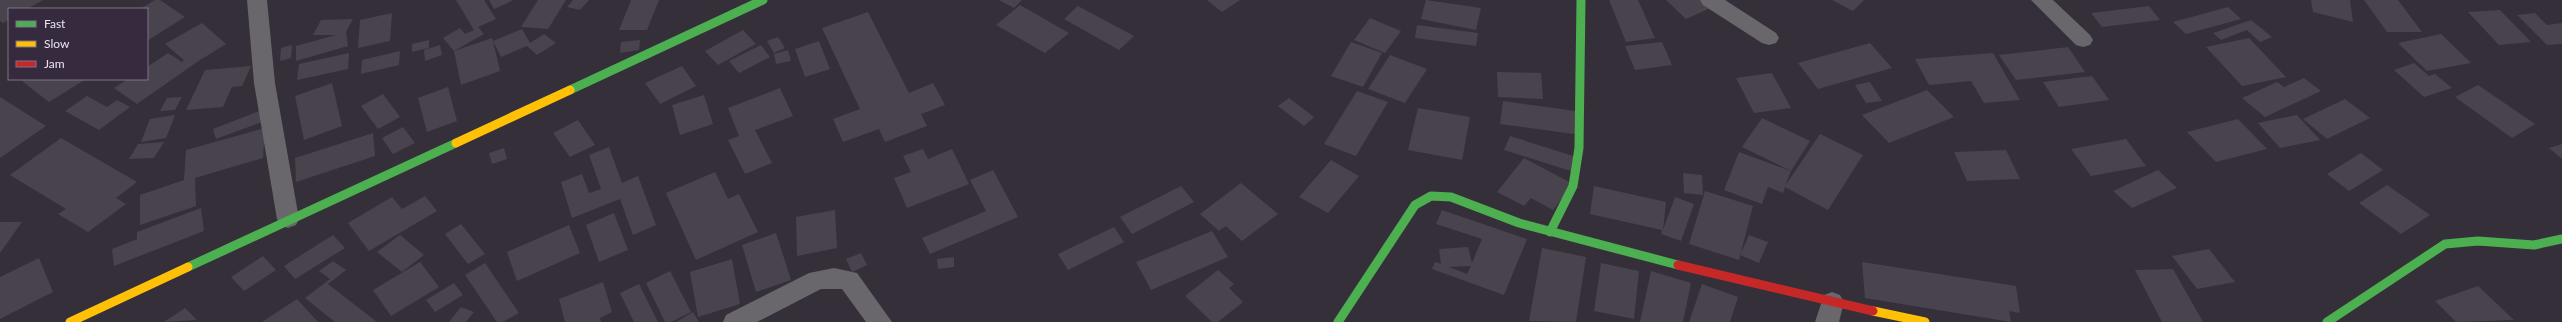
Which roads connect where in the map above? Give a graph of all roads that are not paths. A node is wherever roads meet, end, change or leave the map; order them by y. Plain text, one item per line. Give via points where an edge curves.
1 (257, 0) edge
2 (763, 0) edge
3 (1581, 0) edge
4 (1710, 0) edge
5 (2042, 0) edge
6 (1770, 38) dead end
7 (2083, 40) dead end
8 (288, 219) junction
9 (1550, 232) junction
10 (2562, 239) edge
11 (1830, 312) edge
12 (70, 322) edge
13 (735, 322) edge
14 (880, 322) edge
15 (1338, 322) edge
16 (1925, 322) edge
17 (2327, 322) edge

1 - 8 street via 258,41 267,105
2 - 8 street
3 - 9 street via 1579,148 1573,186
4 - 6 street
5 - 7 street
8 - 12 street
9 - 11 street
9 - 15 street via 1502,218 1449,196 1431,196 1415,205
10 - 17 street via 2534,245 2478,240 2445,244
11 - 16 street
13 - 14 street via 818,280 834,278 849,280

